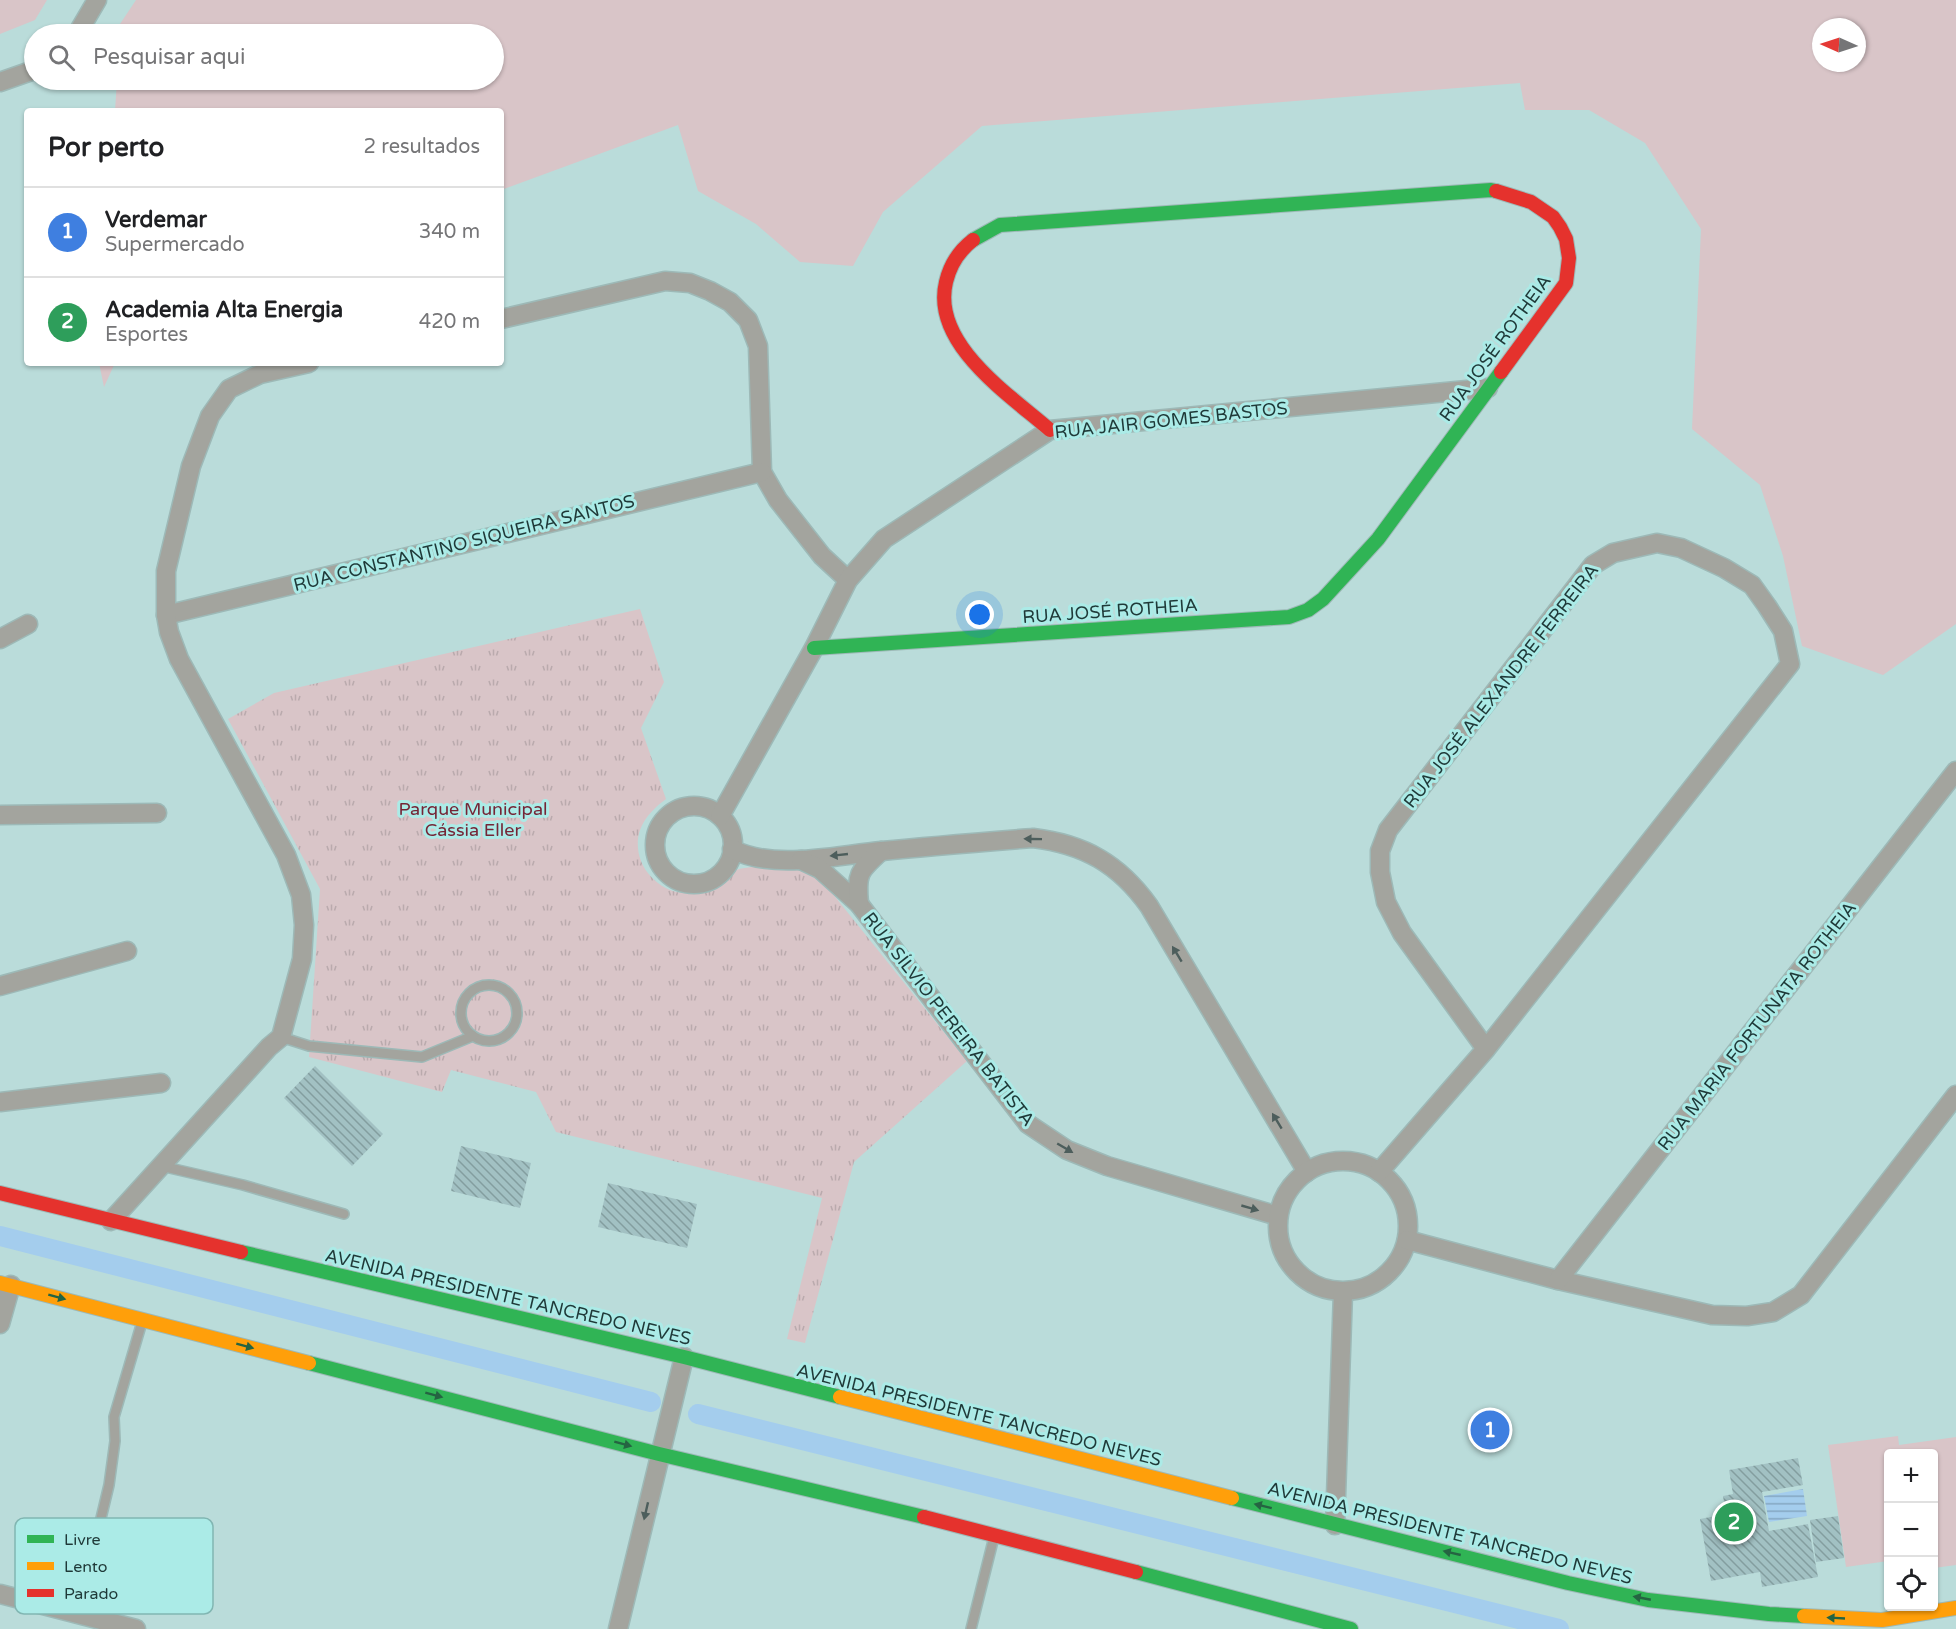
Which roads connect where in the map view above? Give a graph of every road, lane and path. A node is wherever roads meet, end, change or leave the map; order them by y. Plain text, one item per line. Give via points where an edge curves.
1 (97, 0) edge
2 (83, 24) edge
3 (24, 74) edge
4 (0, 82) edge
5 (504, 318) edge
6 (297, 366) edge
7 (1488, 388) junction
8 (1050, 430) junction
9 (762, 472) junction
10 (848, 580) junction
11 (166, 615) junction
12 (28, 624) dead end
13 (0, 639) edge
14 (814, 648) junction
15 (1956, 771) edge
16 (157, 813) dead end
17 (0, 814) edge
18 (720, 816) junction
19 (732, 849) junction
20 (881, 851) junction
21 (801, 860) junction
22 (859, 904) junction
23 (127, 951) dead end
24 (0, 986) edge
25 (281, 1036) junction
26 (472, 1036) junction
27 (1486, 1049) junction
28 (161, 1083) dead end
29 (1956, 1095) edge
30 (0, 1102) edge
31 (161, 1166) junction
32 (1307, 1172) junction
33 (1379, 1172) junction
34 (0, 1193) edge
35 (344, 1214) dead end
36 (1278, 1216) junction
37 (111, 1221) junction
38 (1407, 1240) junction
39 (1558, 1280) junction
40 (6, 1284) edge
41 (1343, 1292) junction
42 (143, 1319) junction
43 (0, 1324) edge
44 (684, 1357) junction
45 (659, 1454) junction
46 (101, 1518) edge
47 (1335, 1525) junction
48 (995, 1534) junction
49 (0, 1594) edge
50 (15, 1598) edge
51 (1956, 1608) edge
52 (78, 1614) edge
53 (136, 1629) edge
54 (618, 1629) edge
55 (971, 1629) edge
56 (1351, 1629) edge

1 - 2 street
3 - 4 street
5 - 9 street via 665,281 690,283 730,302 748,320 758,346
6 - 11 street via 260,375 229,389 210,416 191,466 166,571
7 - 8 street, RUA JAIR GOMES BASTOS
7 - 8 main road, RUA JOSÉ ROTHEIA via 1566,283 1570,257 1565,235 1550,213 1526,199 1491,190 1000,225 966,245 949,268 944,311 951,331 974,362
7 - 14 main road, RUA JOSÉ ROTHEIA via 1378,539 1308,610 1289,617
8 - 10 street, RUA JAIR GOMES BASTOS via 884,539
9 - 10 street via 778,500 822,556
9 - 11 street, RUA CONSTANTINO SIQUEIRA SANTOS
10 - 14 street, RUA JAIR GOMES BASTOS
11 - 25 street via 179,659 286,855 301,895 302,959
12 - 13 street
14 - 18 street, RUA JAIR GOMES BASTOS
15 - 39 street, RUA MARIA FORTUNATA ROTHEIA
16 - 17 street
18 - 19 street via 730,831
18 - 19 street via 706,808 690,806 675,810 663,820 656,835 655,851 660,866 672,878 686,884 702,884 717,877 728,865
19 - 21 street via 759,859
20 -> 21 street
20 - 22 street via 863,868 857,883
32 -> 20 street via 1149,906 1112,867 1082,849 1034,838
21 - 22 street, RUA SÍLVIO PEREIRA BATISTA via 820,869
22 -> 36 street, RUA SÍLVIO PEREIRA BATISTA via 1028,1124 1067,1150 1107,1166
23 - 24 street
25 - 26 lane via 309,1046 422,1057
25 - 31 street
26 - 26 lane via 498,1040 507,1035 516,1018 516,1008 507,991 489,984 479,986 465,997 460,1014
27 - 27 street, RUA JOSÉ ALEXANDRE FERREIRA via 1790,664 1783,631 1752,585 1681,548 1658,543 1613,553 1593,566 1388,830 1380,851 1386,902 1402,933
27 - 33 street, RUA JOSÉ ALEXANDRE FERREIRA
28 - 30 street
29 - 39 street via 1801,1295 1773,1312 1712,1315
31 - 35 lane
31 - 37 street
32 - 33 street via 1343,1161
32 - 36 street via 1283,1199
33 - 38 street via 1401,1198 1407,1214
34 - 37 main road, AVENIDA PRESIDENTE TANCREDO NEVES
36 - 41 street via 1279,1239 1287,1260 1302,1277 1321,1288
37 - 44 main road, AVENIDA PRESIDENTE TANCREDO NEVES
38 - 39 street
38 - 41 street via 1391,1271 1361,1290
40 -> 42 main road
40 - 43 street
41 - 47 street
42 -> 45 main road
42 - 46 lane via 114,1417 115,1441
44 - 45 street
47 -> 44 main road, AVENIDA PRESIDENTE TANCREDO NEVES
45 - 48 main road
45 -> 54 street
51 -> 47 main road, AVENIDA PRESIDENTE TANCREDO NEVES via 1882,1620 1769,1614 1648,1600
48 - 55 lane
48 - 56 main road
49 - 50 street
52 - 53 street

